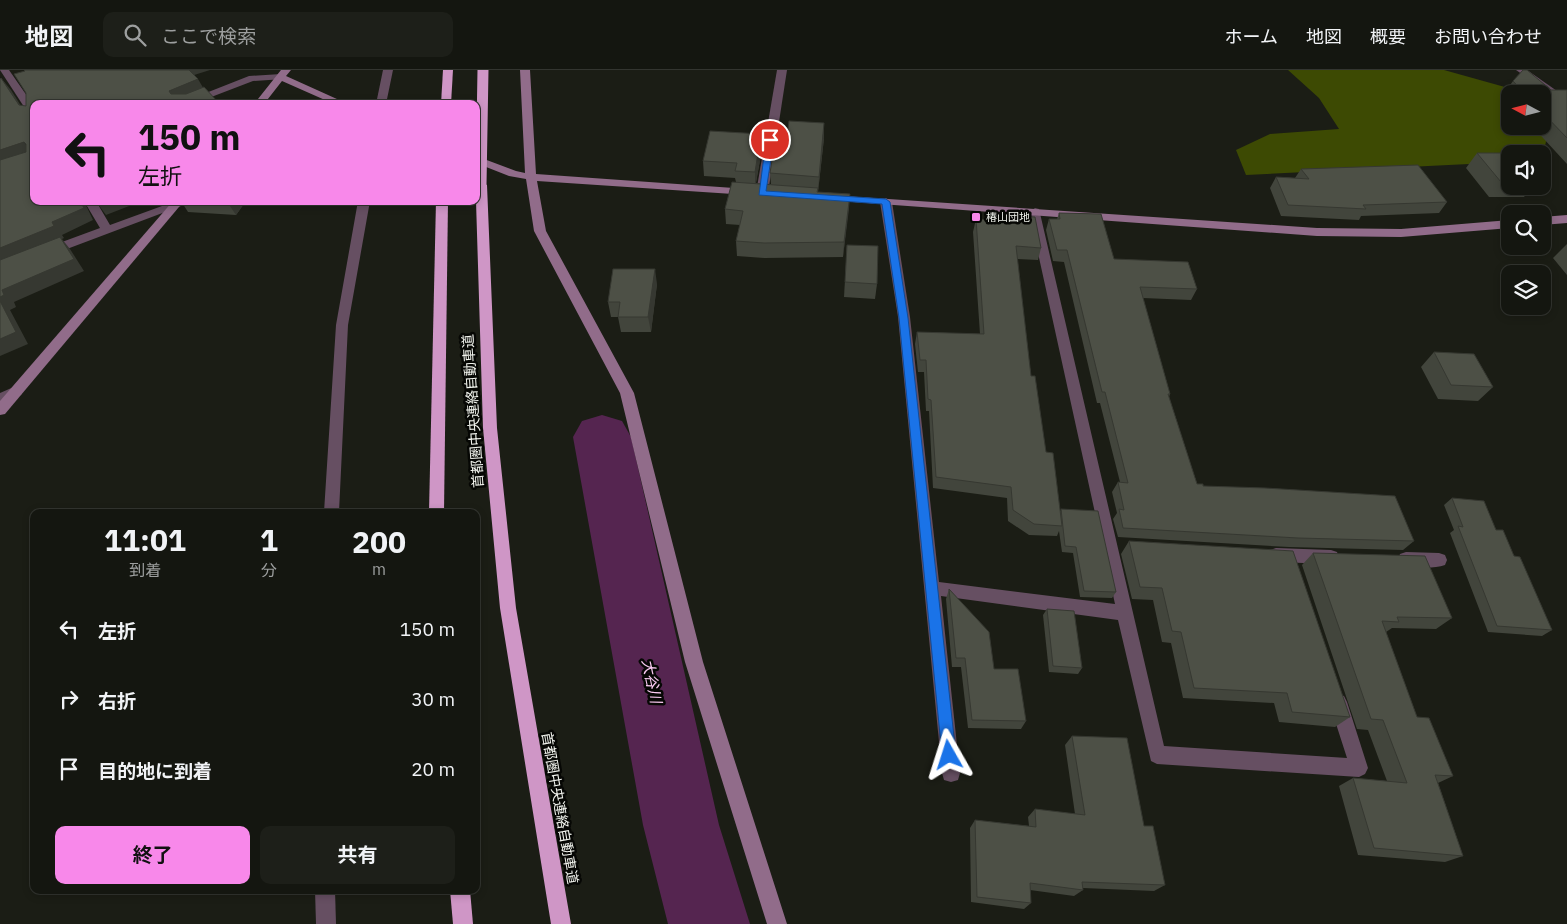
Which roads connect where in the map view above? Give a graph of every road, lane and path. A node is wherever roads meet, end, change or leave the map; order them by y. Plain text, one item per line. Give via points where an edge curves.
1 (388, 70) edge
2 (448, 70) edge
3 (483, 70) edge
4 (525, 70) edge
5 (782, 70) edge
6 (1521, 70) edge
7 (284, 73) edge
8 (8, 77) edge
9 (194, 100) edge
10 (262, 100) edge
11 (335, 100) edge
12 (383, 100) edge
13 (446, 100) edge
14 (1567, 103) edge
15 (30, 108) edge
16 (480, 161) edge
17 (531, 177) junction
18 (819, 197) edge
19 (886, 202) junction
20 (92, 205) edge
21 (170, 205) edge
22 (175, 205) edge
23 (363, 205) edge
24 (442, 205) edge
25 (1036, 212) junction
26 (1567, 219) edge
27 (1551, 220) edge
28 (1501, 225) edge
29 (106, 228) junction
30 (36, 256) edge
31 (16, 391) junction
32 (0, 399) edge
33 (0, 410) edge
34 (331, 509) edge
35 (436, 509) edge
36 (1110, 545) junction
37 (1130, 546) edge
38 (1259, 554) edge
39 (1289, 556) junction
40 (1346, 557) edge
41 (1392, 558) edge
42 (1440, 560) dead end
43 (1295, 574) edge
44 (932, 588) junction
45 (1125, 613) junction
46 (1332, 685) edge
47 (951, 773) dead end
48 (325, 894) edge
49 (460, 894) edge
50 (326, 924) edge
51 (463, 924) edge
52 (561, 924) edge
53 (777, 924) edge

1 - 12 street
2 - 13 highway
3 - 52 highway, 首都圏中央連絡自動車道, bridge via 481,185 490,428 508,608
4 - 17 street
5 - 17 street via 767,194
6 - 14 street
7 - 9 street via 252,78
7 - 10 street
7 - 11 street
8 - 15 street
16 - 17 street via 513,174
17 - 53 street via 540,231 627,394 694,662
18 - 19 street
19 - 25 street
19 - 44 street via 904,318
20 - 29 street
21 - 29 street
22 - 31 street
23 - 34 street via 342,325
24 - 35 highway, 首都圏中央連絡自動車道
25 - 28 street via 1317,232 1401,233
25 - 36 street
26 - 27 street
29 - 30 street
31 - 32 street
31 - 33 street
36 - 37 street
36 - 45 street
38 - 39 street
39 - 40 street
39 - 43 street
41 - 42 street
44 - 45 street
44 - 47 street
45 - 46 street via 1157,755 1359,768
48 - 50 street
49 - 51 highway

